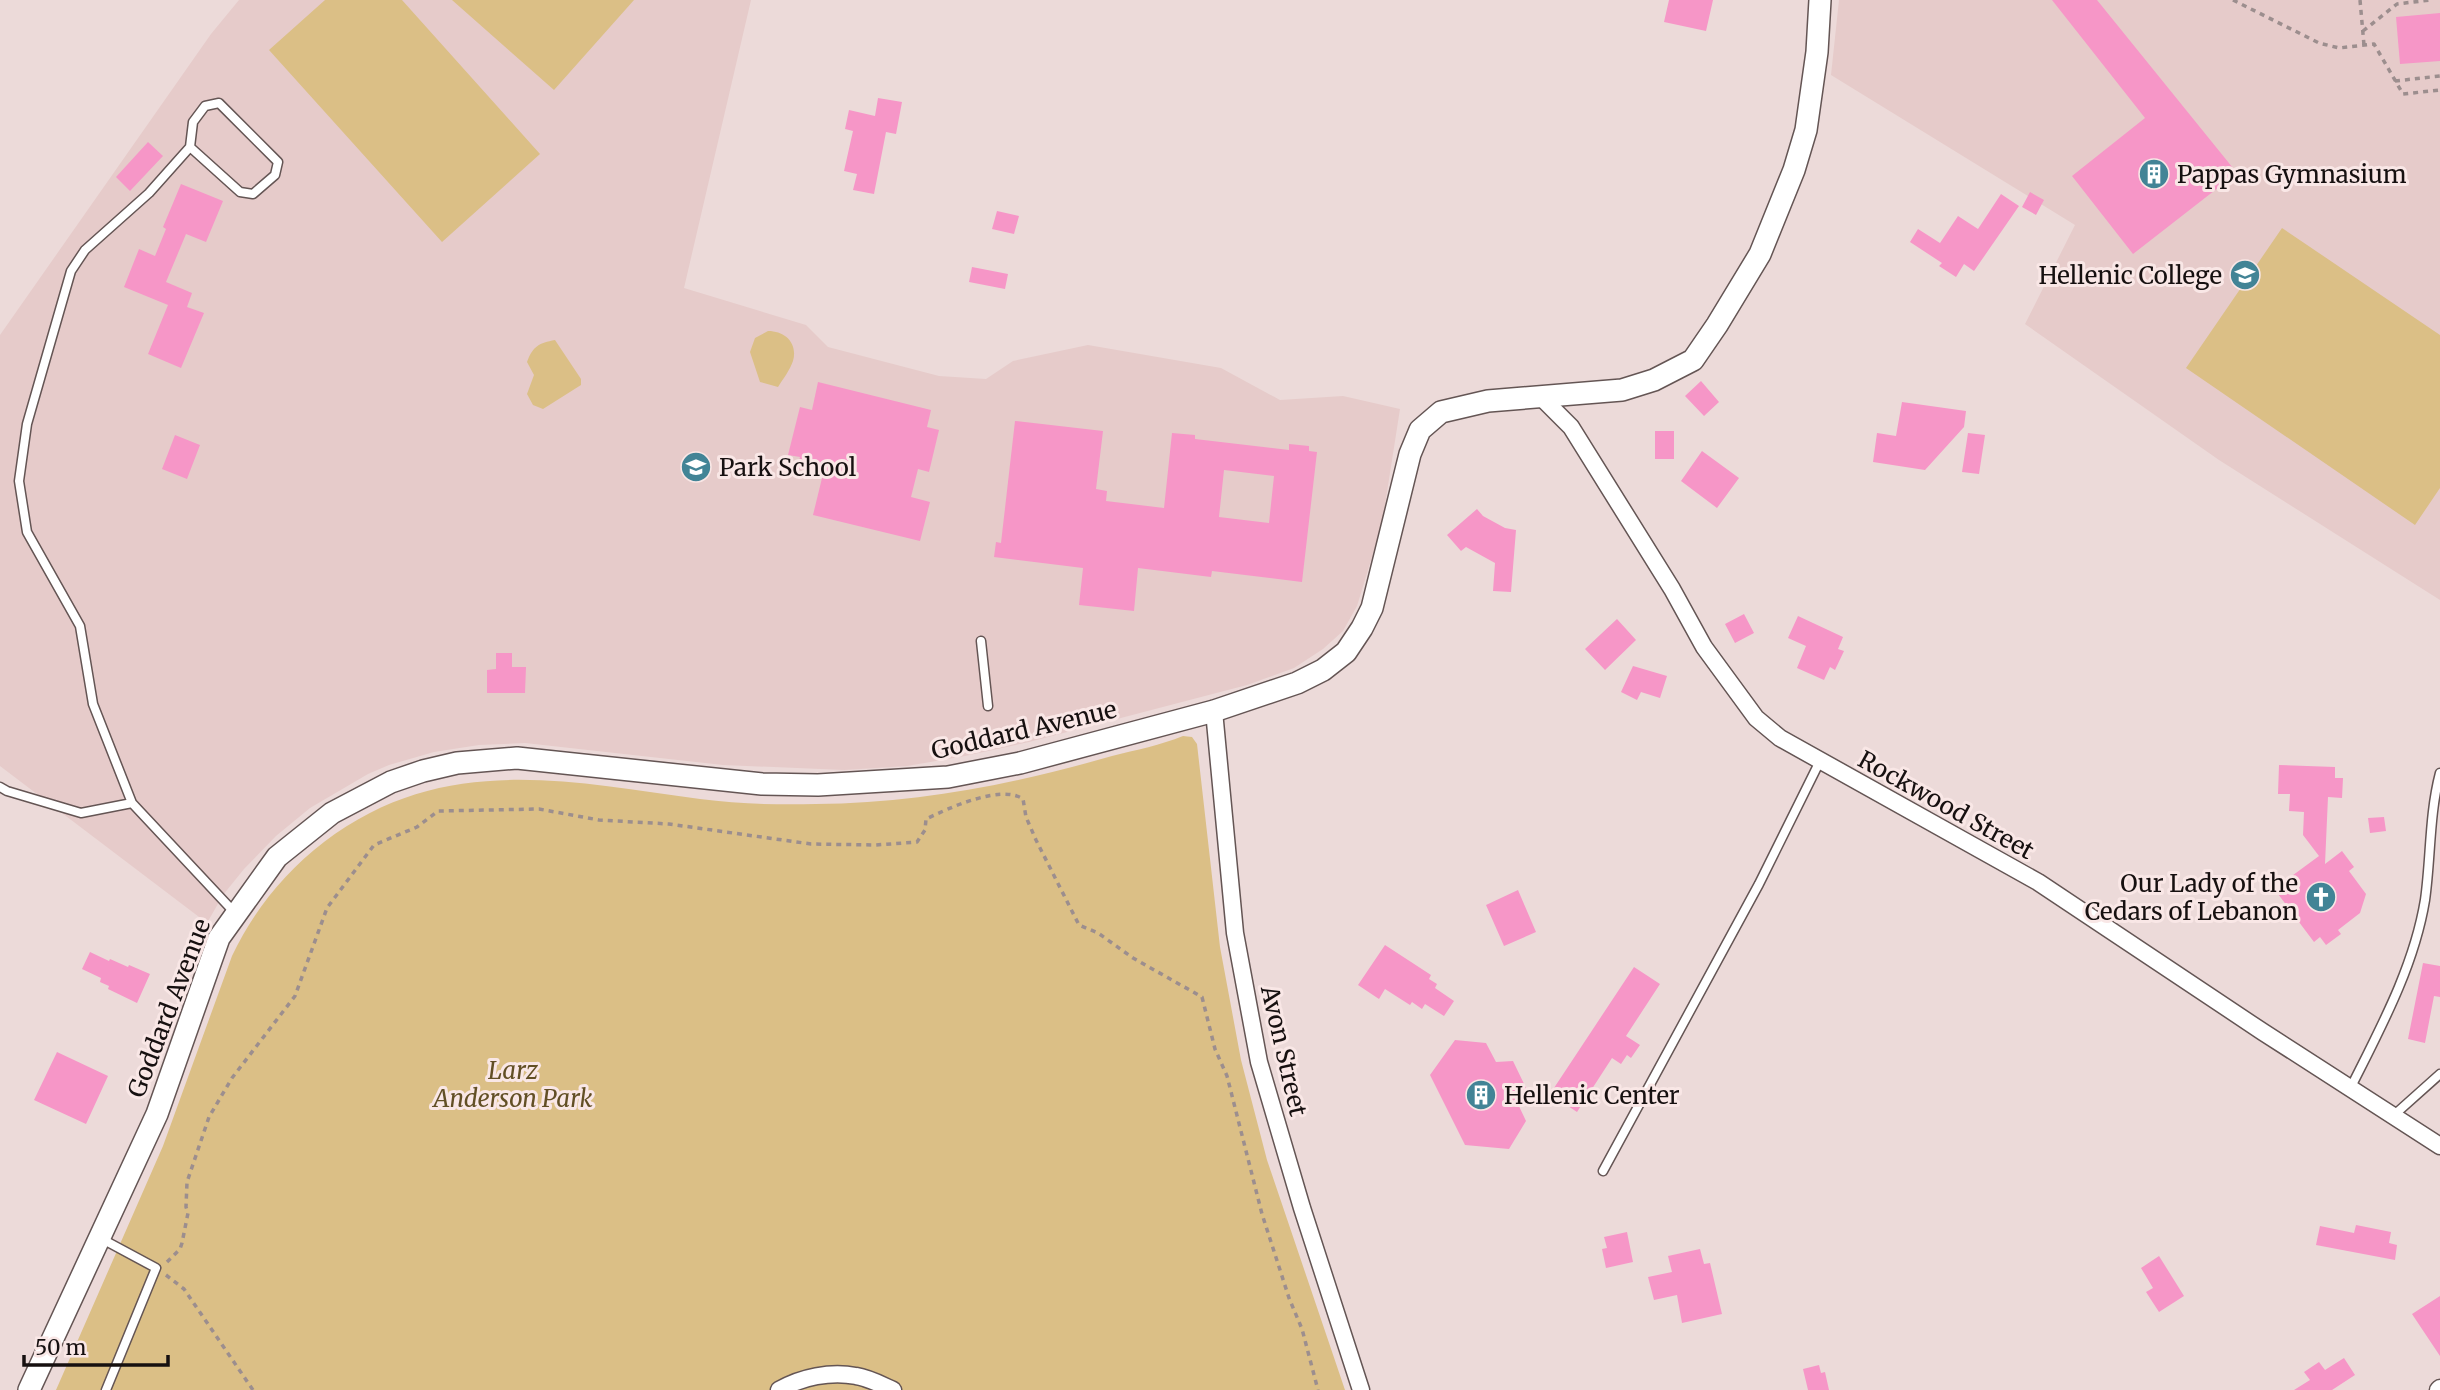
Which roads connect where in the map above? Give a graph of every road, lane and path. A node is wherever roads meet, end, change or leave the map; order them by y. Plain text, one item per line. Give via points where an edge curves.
1 (1820, 0) edge
2 (2233, 0) edge
3 (2360, 0) edge
4 (2430, 0) edge
5 (2363, 31) junction
6 (2364, 45) junction
7 (2440, 76) edge
8 (2395, 82) junction
9 (2440, 90) edge
10 (190, 147) junction
11 (1539, 395) junction
12 (981, 641) dead end
13 (988, 706) dead end
14 (1214, 711) junction
15 (1820, 761) junction
16 (2440, 773) edge
17 (0, 787) edge
18 (132, 803) junction
19 (236, 913) junction
20 (2440, 1074) edge
21 (2350, 1089) junction
22 (2393, 1116) junction
23 (2440, 1146) edge
24 (1602, 1171) dead end
25 (101, 1238) junction
26 (156, 1268) junction
27 (29, 1390) edge
28 (106, 1390) edge
29 (253, 1390) edge
30 (779, 1390) edge
31 (893, 1390) edge
32 (1318, 1390) edge
33 (1361, 1390) edge

1 - 11 main road, Goddard Avenue via 1806,130 1794,170 1760,254 1693,360 1622,390
2 - 6 path via 2319,43 2339,48
3 - 5 path
4 - 5 path via 2397,4
5 - 6 path
6 - 8 path via 2374,44
7 - 8 path
8 - 9 path via 2403,94
10 - 10 lane via 193,122 205,106 219,103 278,162 275,175 253,194 240,191
10 - 18 lane via 149,193 85,250 71,271 27,424 19,481 27,532 80,626 93,704
11 - 14 main road, Goddard Avenue via 1441,412 1420,430 1410,453 1372,608 1346,652 1297,683
11 - 15 street, Rockwood Street via 1571,427 1704,647 1756,718
12 - 13 lane
14 - 19 main road, Goddard Avenue via 1020,763 935,778 762,784 517,758 457,763 391,782 332,813 277,858
14 - 33 street, Avon Street via 1235,933 1259,1062
15 - 21 street, Rockwood Street via 2038,882
15 - 24 lane via 1753,896
16 - 21 lane via 2432,802 2418,932 2382,1024
17 - 18 lane via 82,813
18 - 19 lane
19 - 25 main road, Goddard Avenue via 219,938 157,1114
20 - 22 lane
21 - 22 street, Rockwood Street
22 - 23 street, Rockwood Street
25 - 26 lane
25 - 27 main road, Goddard Avenue
26 - 28 lane
26 - 29 path via 184,1289
26 - 32 path via 180,1249 188,1213 187,1182 209,1117 232,1078 295,996 327,908 374,845 417,827 438,811 539,809 811,844 899,845 917,842 926,819 943,810 991,795 1016,794 1023,799 1031,829 1079,925 1202,997 1262,1214
30 - 31 street via 822,1375 856,1376

